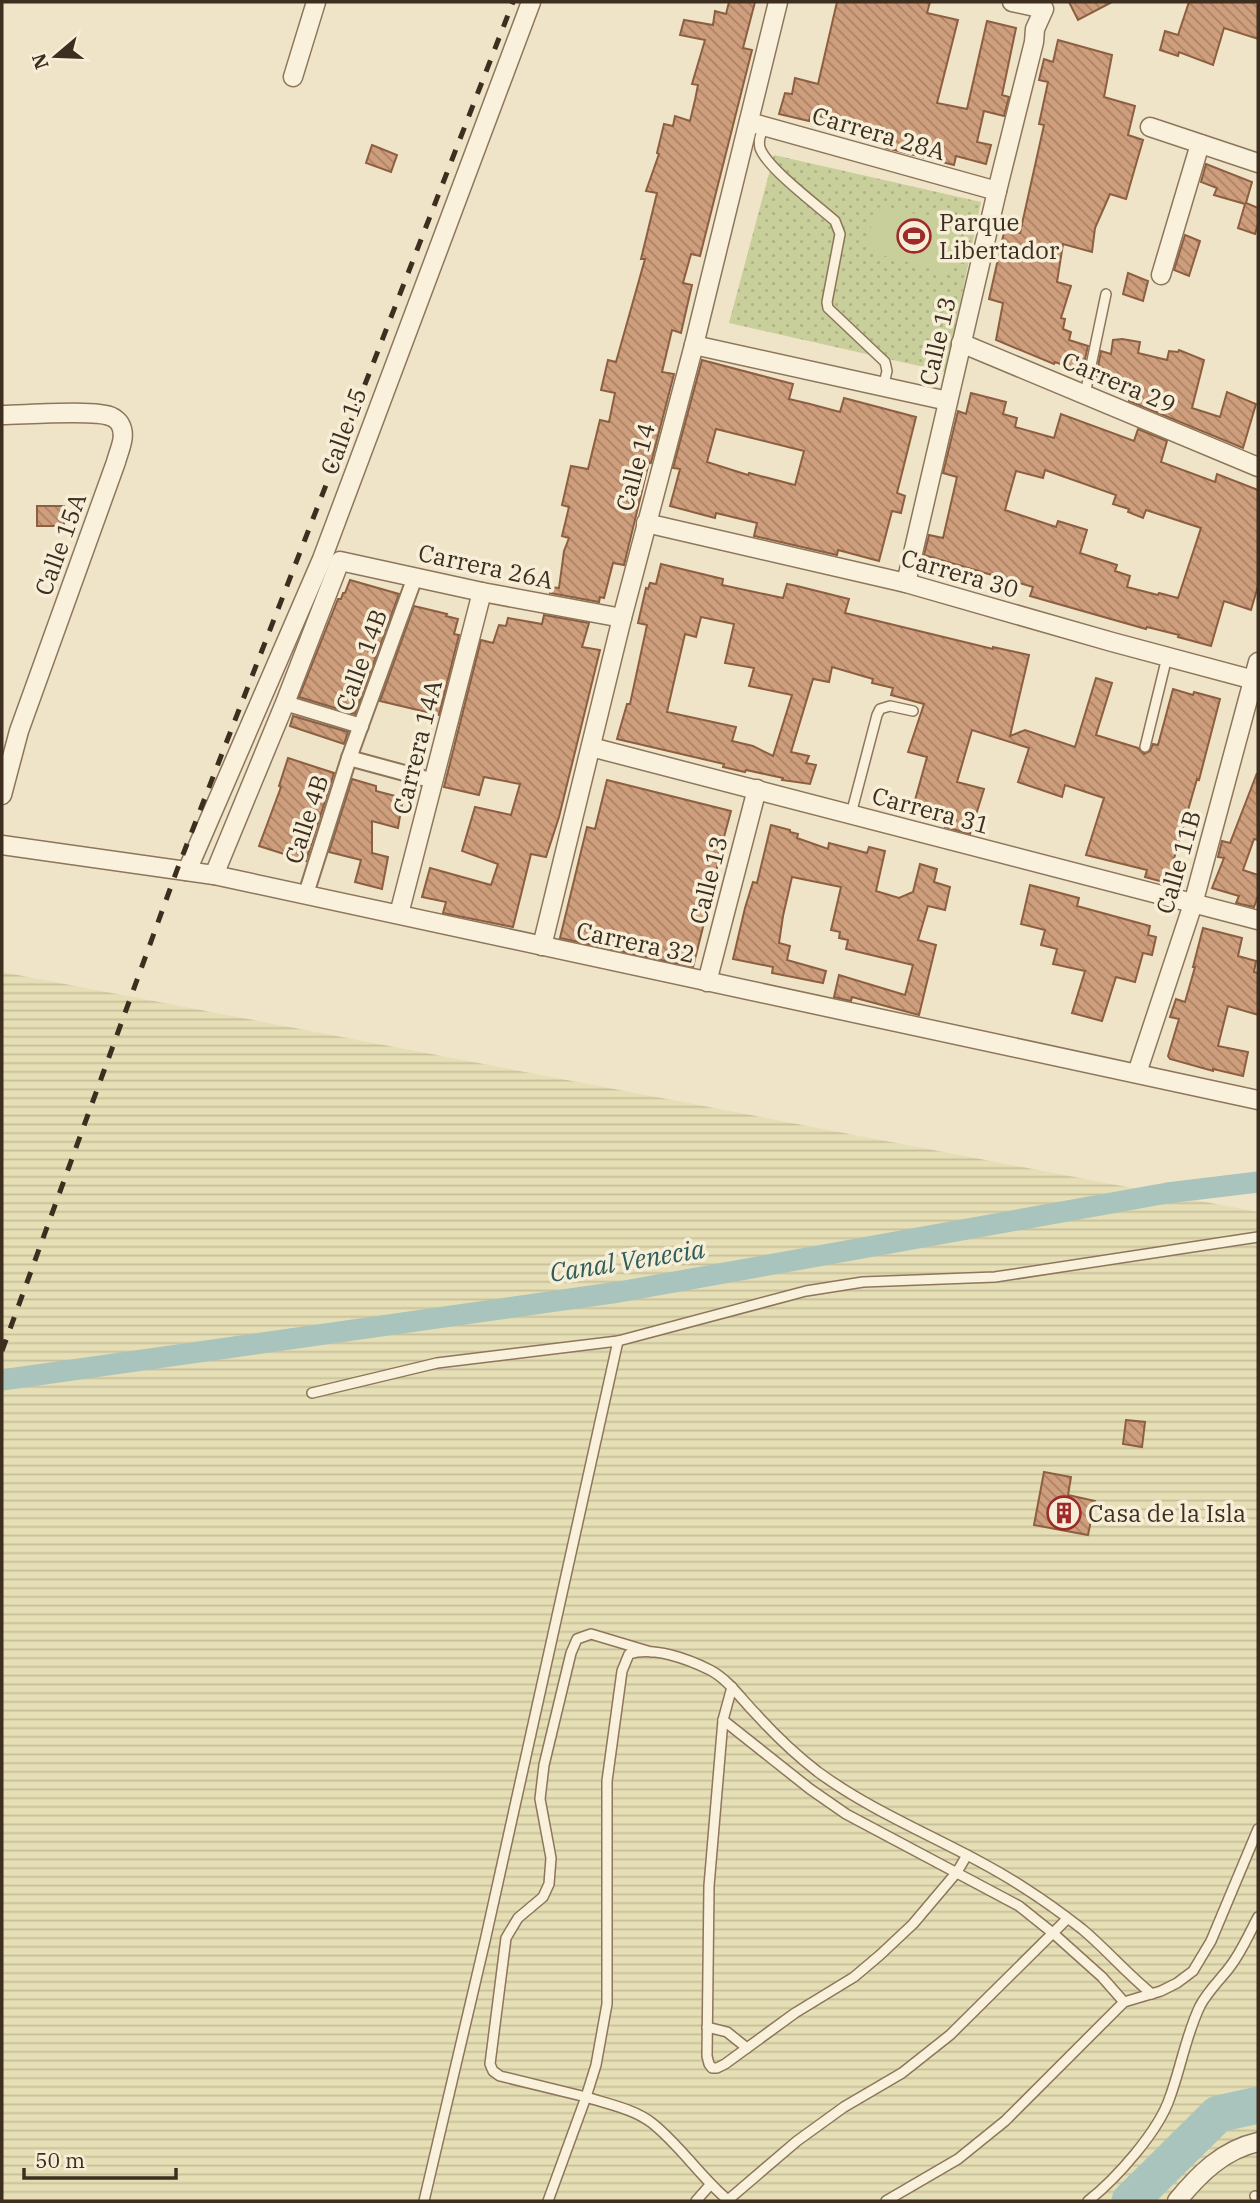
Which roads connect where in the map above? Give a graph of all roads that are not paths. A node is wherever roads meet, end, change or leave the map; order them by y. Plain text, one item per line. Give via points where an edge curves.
1 (316, 2) edge
2 (531, 2) edge
3 (778, 2) edge
4 (1012, 2) edge
5 (1046, 5) edge
6 (293, 76) dead end
7 (756, 124) junction
8 (1150, 127) dead end
9 (1200, 144) junction
10 (1258, 163) edge
11 (997, 191) junction
12 (1161, 275) dead end
13 (1106, 294) dead end
14 (961, 343) junction
15 (694, 345) junction
16 (883, 388) junction
17 (1085, 394) junction
18 (948, 401) junction
19 (2, 415) edge
20 (1258, 467) edge
21 (646, 523) junction
22 (415, 577) junction
23 (906, 583) junction
24 (482, 592) junction
25 (622, 618) junction
26 (1167, 656) junction
27 (1256, 674) edge
28 (285, 703) junction
29 (913, 711) dead end
30 (361, 726) junction
31 (11, 731) edge
32 (591, 747) junction
33 (1145, 747) dead end
34 (349, 758) junction
35 (433, 781) junction
36 (757, 789) junction
37 (2, 795) edge
38 (851, 814) junction
39 (2, 845) edge
40 (187, 871) junction
41 (214, 875) junction
42 (306, 894) junction
43 (1193, 904) junction
44 (400, 914) junction
45 (1258, 920) edge
46 (542, 946) junction
47 (707, 982) junction
48 (1137, 1073) junction
49 (1258, 1100) edge
50 (1258, 1237) edge
51 (618, 1341) junction
52 (312, 1393) dead end
53 (651, 1652) junction
54 (732, 1687) junction
55 (723, 1720) junction
56 (1258, 1829) edge
57 (967, 1855) junction
58 (957, 1872) junction
59 (1258, 1917) edge
60 (1068, 1919) junction
61 (1054, 1934) junction
62 (1152, 1994) junction
63 (1124, 2002) junction
64 (707, 2026) junction
65 (747, 2048) junction
66 (586, 2097) junction
67 (1258, 2142) edge
68 (710, 2185) junction
69 (424, 2201) edge
70 (548, 2201) edge
71 (696, 2201) edge
72 (728, 2201) edge
73 (886, 2201) edge
74 (1088, 2201) edge
75 (1177, 2201) edge

1 - 6 street
2 - 40 street, Calle 15 via 322,559
3 - 7 street, Calle 14
4 - 5 street
5 - 11 street, Calle 13 via 1035,29
7 - 11 street, Carrera 28A
7 - 15 street, Calle 14
7 - 16 lane via 764,155 839,227 828,308 885,362
8 - 9 street
9 - 10 street
9 - 12 street
11 - 14 street, Calle 13
13 - 17 lane
14 - 17 street, Carrera 29
14 - 18 street, Calle 13
15 - 16 street
15 - 21 street, Calle 14
16 - 18 street
17 - 20 street, Carrera 29
18 - 23 street, Calle 13
19 - 31 street, Calle 15A via 109,416 123,432 116,461
21 - 23 street, Carrera 30
21 - 25 street, Calle 14
22 - 24 street, Carrera 26A
22 - 28 street, Carrera 26A via 340,561
22 - 30 street, Calle 14B
23 - 26 street, Carrera 30
24 - 25 street, Carrera 26A
24 - 35 street, Carrera 14A
25 - 32 street, Calle 14
26 - 27 street, Carrera 30
26 - 33 lane
27 - 43 street, Calle 11B
28 - 30 street
28 - 41 street
29 - 38 lane via 890,706 880,709
30 - 34 street, Calle 14B
31 - 37 street, Calle 15A
32 - 36 street, Carrera 31
32 - 46 street, Calle 14
34 - 35 street
34 - 42 street, Calle 4B
35 - 44 street, Carrera 14A
36 - 38 street, Carrera 31
36 - 47 street, Calle 13
38 - 43 street, Carrera 31
39 - 40 street, Carrera 32
40 - 41 street, Carrera 32
41 - 42 street, Carrera 32
42 - 44 street, Carrera 32
43 - 45 street, Carrera 31
43 - 48 street, Calle 11B
44 - 46 street, Carrera 32
46 - 47 street, Carrera 32
47 - 48 street, Carrera 32
48 - 49 street, Carrera 32
50 - 51 lane via 995,1277 863,1282 806,1291
51 - 52 lane via 437,1363
51 - 69 lane
53 - 54 lane via 712,1671
53 - 66 lane via 629,1654 622,1671 607,1780 607,2004
53 - 66 lane via 591,1634 578,1639 571,1653 540,1799 551,1858 549,1884 506,1938 502,1964 493,2071
54 - 55 lane
54 - 57 lane via 779,1739 819,1772 879,1810
55 - 58 lane via 846,1814
55 - 64 lane via 709,1886
56 - 62 lane via 1211,1941 1193,1971
57 - 58 lane
57 - 60 lane
58 - 61 lane via 1019,1906
58 - 65 lane via 913,1924 863,1970
59 - 74 lane via 1230,1968 1201,2004 1170,2100 1154,2128
60 - 61 lane
60 - 62 lane
61 - 63 lane
61 - 72 lane via 930,2052 797,2141
62 - 63 lane
63 - 73 lane via 1005,2120 958,2159
64 - 65 lane via 727,2032
64 - 65 lane via 707,2056 712,2068
66 - 68 lane via 651,2122
66 - 70 lane
67 - 75 street via 1226,2154
68 - 71 lane
68 - 72 lane

